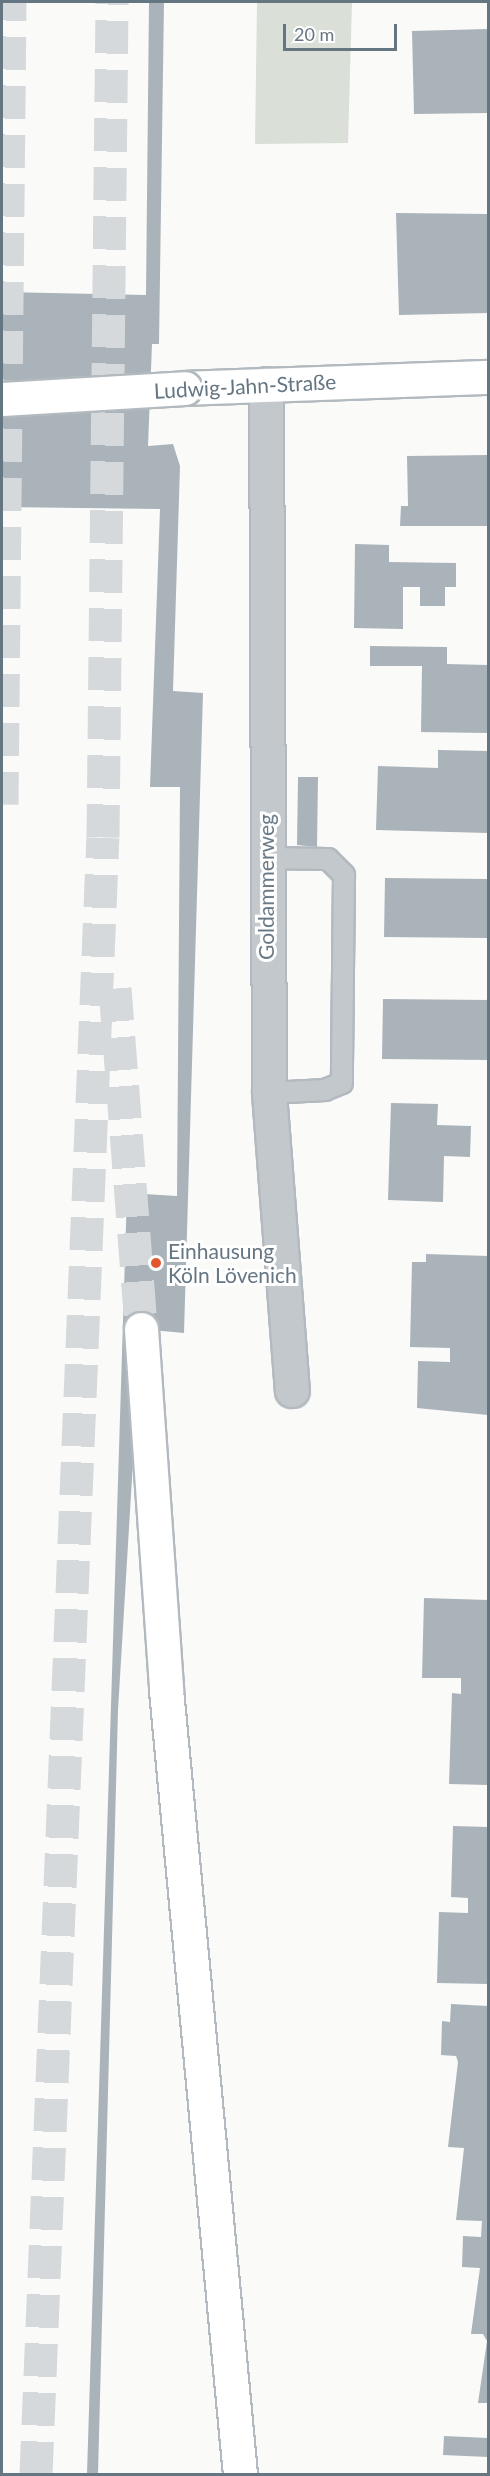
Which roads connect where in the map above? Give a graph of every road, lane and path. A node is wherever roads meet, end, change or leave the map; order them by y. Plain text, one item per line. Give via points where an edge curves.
1 (489, 377) edge
2 (266, 384) junction
3 (2, 399) edge
4 (266, 858) junction
5 (269, 1093) junction
6 (141, 1329) tunnel mouth
7 (292, 1390) dead end
8 (240, 2475) edge

1 - 2 main road, Ludwig-Jahn-Straße
2 - 3 main road, Ludwig-Jahn-Straße, bridge
2 - 4 street, Goldammerweg
4 - 5 street, Goldammerweg
4 - 5 lane via 328,859 344,875 342,1083 325,1090
5 - 7 street, Goldammerweg
6 - 8 main road via 166,1690

